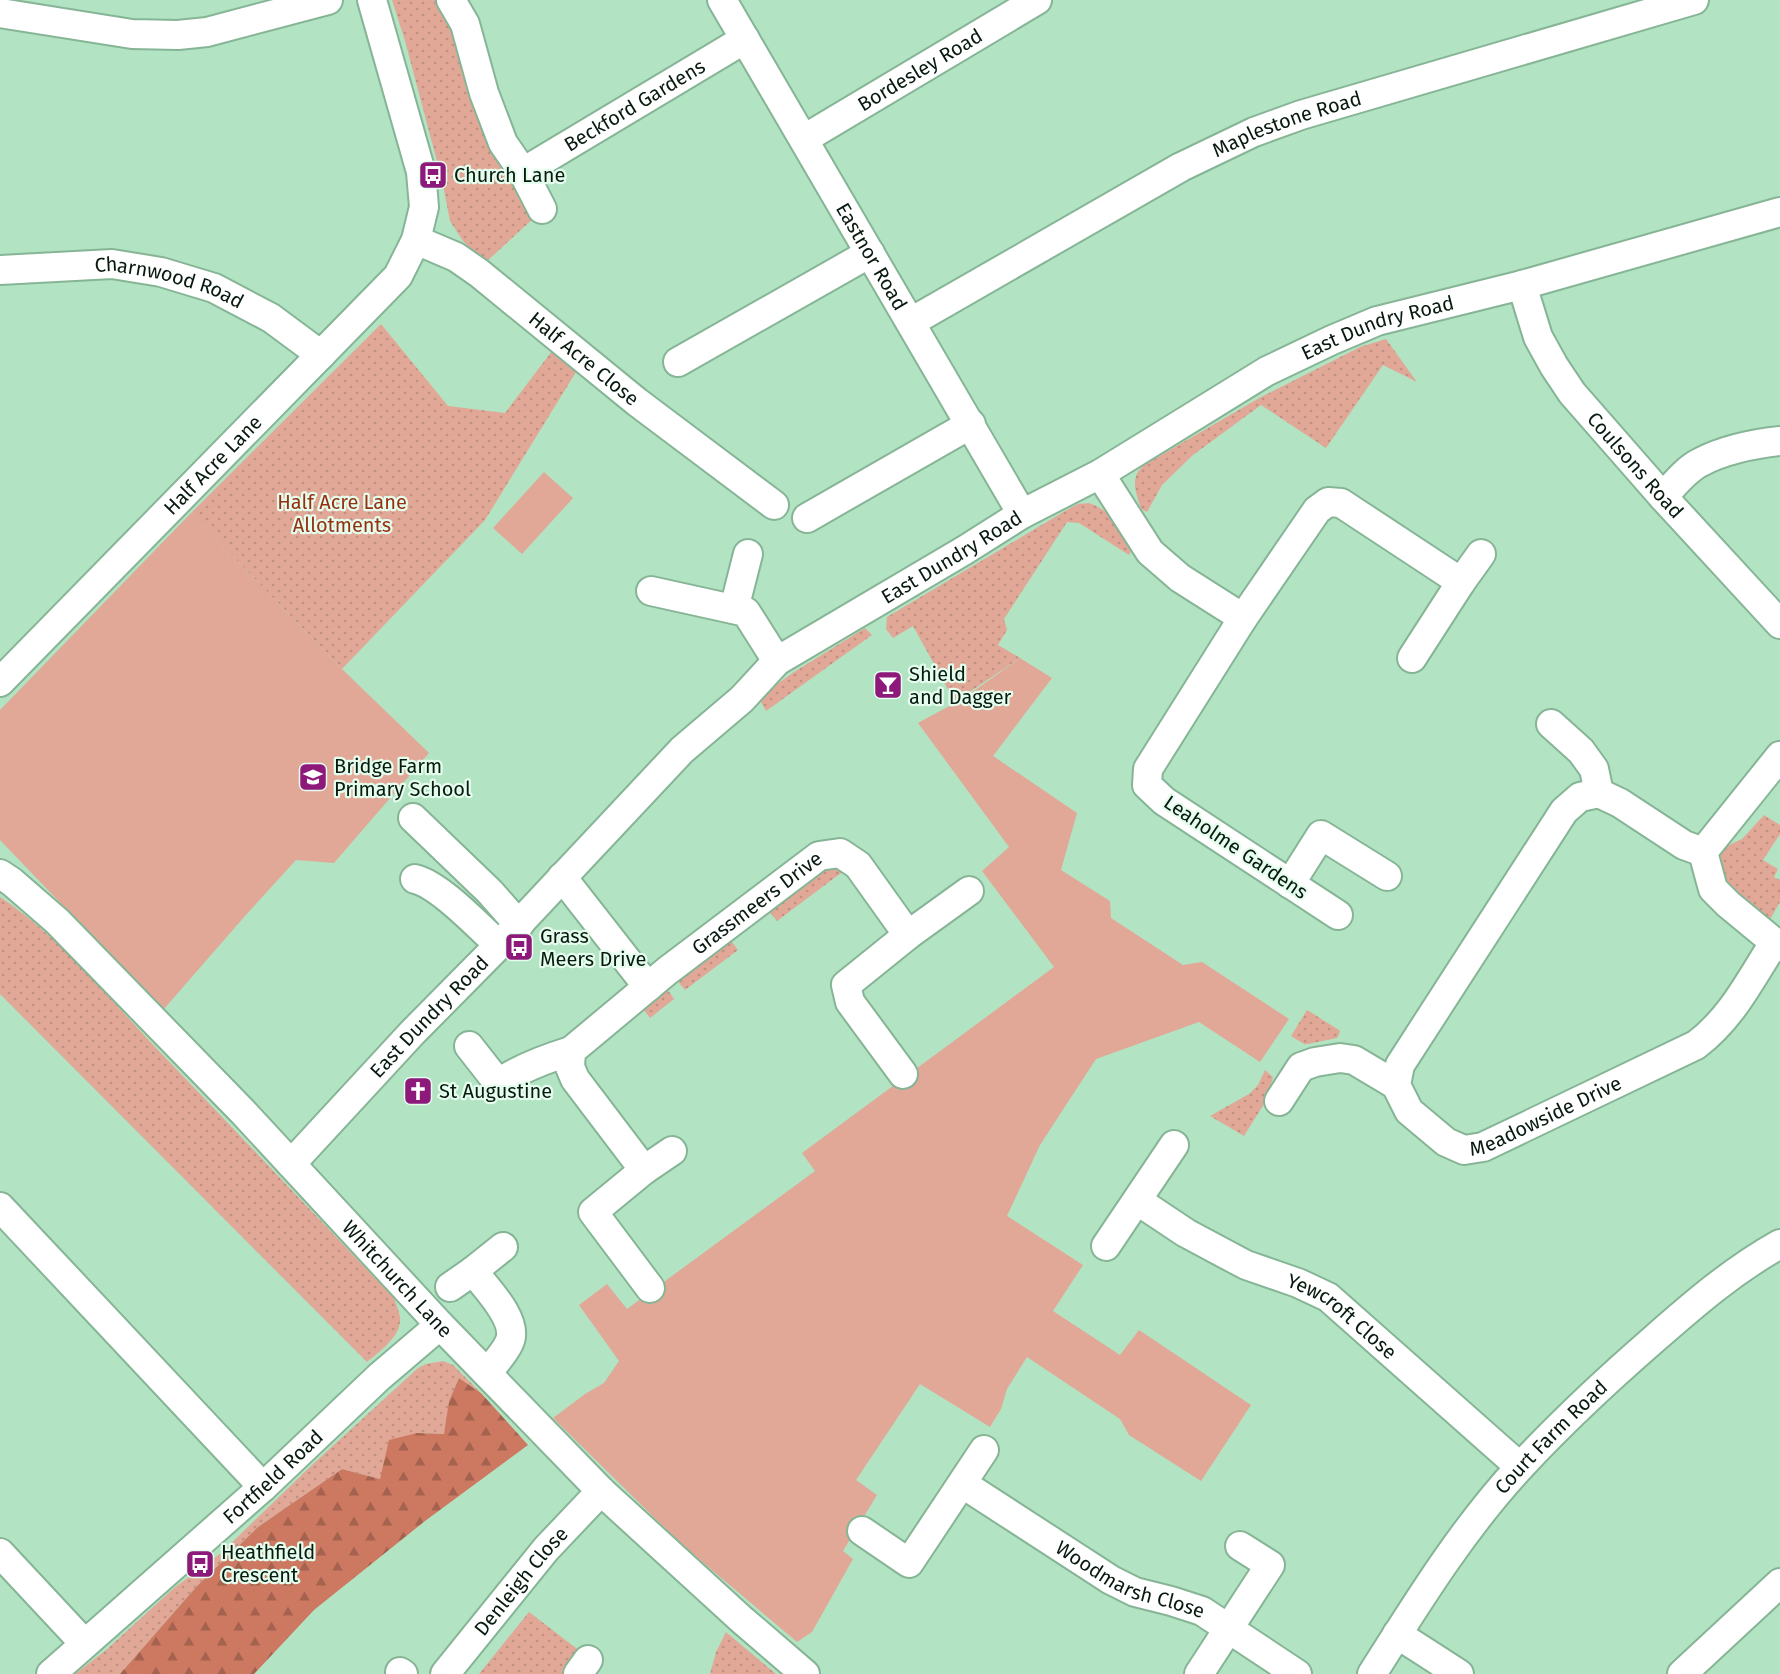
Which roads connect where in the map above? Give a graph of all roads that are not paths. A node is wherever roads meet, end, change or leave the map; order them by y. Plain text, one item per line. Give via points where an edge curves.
1 (328, 0) edge
2 (372, 0) edge
3 (451, 0) edge
4 (722, 0) edge
5 (1037, 0) edge
6 (1694, 0) edge
7 (997, 10) edge
8 (0, 13) edge
9 (745, 39) junction
10 (804, 140) junction
11 (523, 172) junction
12 (542, 209) dead end
13 (1780, 212) edge
14 (416, 240) junction
15 (870, 253) junction
16 (0, 270) edge
17 (1522, 285) junction
18 (911, 322) junction
19 (321, 355) junction
20 (678, 362) dead end
21 (971, 424) junction
22 (1780, 441) edge
23 (1100, 474) junction
24 (1662, 497) junction
25 (774, 505) dead end
26 (1022, 514) junction
27 (807, 518) dead end
28 (748, 554) dead end
29 (1481, 554) dead end
30 (1461, 582) junction
31 (651, 591) dead end
32 (734, 609) junction
33 (1243, 618) junction
34 (1780, 624) edge
35 (1412, 658) dead end
36 (777, 661) junction
37 (0, 682) edge
38 (1551, 724) dead end
39 (1780, 756) edge
40 (1599, 793) junction
41 (413, 818) dead end
42 (1702, 852) junction
43 (0, 874) edge
44 (1387, 876) dead end
45 (562, 877) junction
46 (415, 879) dead end
47 (1290, 884) junction
48 (969, 891) dead end
49 (1338, 915) dead end
50 (519, 925) junction
51 (908, 935) junction
52 (500, 945) junction
53 (1777, 945) edge
54 (648, 987) junction
55 (469, 1046) dead end
56 (571, 1051) junction
57 (903, 1074) dead end
58 (1396, 1084) junction
59 (1279, 1101) dead end
60 (1174, 1145) dead end
61 (672, 1151) dead end
62 (291, 1164) junction
63 (644, 1170) junction
64 (1138, 1201) junction
65 (0, 1207) edge
66 (1780, 1244) edge
67 (1106, 1246) dead end
68 (503, 1247) dead end
69 (473, 1271) junction
70 (450, 1287) dead end
71 (650, 1288) dead end
72 (440, 1325) junction
73 (486, 1373) junction
74 (984, 1450) dead end
75 (1520, 1467) junction
76 (963, 1484) junction
77 (263, 1487) junction
78 (601, 1491) junction
79 (862, 1531) dead end
80 (1240, 1546) dead end
81 (0, 1553) edge
82 (1780, 1583) edge
83 (1229, 1629) junction
84 (1397, 1634) junction
85 (84, 1643) junction
86 (796, 1666) edge
87 (51, 1674) edge
88 (445, 1674) edge
89 (1199, 1674) edge
90 (1297, 1674) edge
91 (1372, 1674) edge
92 (1459, 1674) edge
93 (1682, 1674) edge

1 - 8 street via 207,32 178,35 132,34
2 - 14 street via 421,172 424,207
3 - 11 street via 465,24 503,143
4 - 9 street, Eastnor Road
5 - 7 street, Bordesley Road
6 - 18 street, Maplestone Road via 1254,132 1146,186
7 - 10 street, Bordesley Road
9 - 10 street, Eastnor Road
9 - 11 street, Beckford Gardens
10 - 15 street, Eastnor Road
11 - 12 street
13 - 17 street, East Dundry Road
14 - 19 street, Half Acre Lane via 398,276
14 - 25 street, Half Acre Close via 456,256 638,402 754,475
15 - 18 street, Eastnor Road
15 - 20 street via 732,344
16 - 19 street, Charnwood Road via 112,264 161,272 214,288 271,318
17 - 23 street, East Dundry Road via 1377,321 1332,340 1267,371
17 - 24 street, Coulsons Road via 1538,337 1554,366 1572,393
18 - 21 street, Eastnor Road
19 - 37 street, Half Acre Lane
21 - 26 street, Eastnor Road
21 - 27 street
22 - 24 street via 1748,445 1700,462
23 - 26 street, East Dundry Road
23 - 33 street via 1150,552 1180,578
24 - 34 street, Coulsons Road
26 - 36 street, East Dundry Road
28 - 32 street
29 - 30 street
30 - 33 street, Leaholme Gardens via 1341,503 1328,502 1317,510
30 - 35 street
31 - 32 street
32 - 36 street via 747,612
33 - 47 street, Leaholme Gardens via 1148,769 1147,785 1164,801
36 - 45 street, East Dundry Road via 742,699 682,750
38 - 40 street via 1581,751 1594,769
39 - 42 street
40 - 42 street via 1683,845
40 - 58 street via 1580,797 1564,811 1400,1065
41 - 50 street
42 - 53 street, Meadowside Drive via 1713,889
43 - 62 street, Whitchurch Lane via 57,921
44 - 47 street via 1321,835
45 - 50 street, East Dundry Road
45 - 54 street
46 - 52 street via 437,890
47 - 49 street, Leaholme Gardens
48 - 51 street
50 - 52 street, East Dundry Road
51 - 54 street, Grassmeers Drive via 858,865 840,853 819,856
51 - 57 street via 846,985 850,1002
52 - 62 street, East Dundry Road
53 - 58 street, Meadowside Drive via 1726,1017 1696,1045 1483,1148 1464,1150 1446,1142 1409,1111
54 - 56 street, Grassmeers Drive
55 - 56 street via 498,1083 539,1061
56 - 63 street via 570,1067 575,1079
58 - 59 street via 1354,1060 1340,1058 1301,1067
60 - 64 street
61 - 63 street
62 - 72 street, Whitchurch Lane
63 - 71 street via 593,1212
64 - 67 street
64 - 75 street, Yewcroft Close via 1186,1233 1246,1265 1328,1297
65 - 77 street
66 - 75 street, Court Farm Road via 1714,1287 1615,1374
68 - 69 street
69 - 70 street
69 - 73 street via 510,1319 512,1330 510,1341
72 - 73 street, Whitchurch Lane
72 - 77 street, Fortfield Road via 378,1377
73 - 78 street, Whitchurch Lane
74 - 76 street
75 - 84 street, Court Farm Road via 1467,1532
76 - 79 street via 909,1563
76 - 83 street, Woodmarsh Close via 1111,1580 1135,1592 1203,1611
77 - 85 street, Fortfield Road
78 - 86 street, Whitchurch Lane
78 - 88 street, Denleigh Close via 546,1549
80 - 83 street via 1270,1565
81 - 85 street
82 - 93 street
83 - 89 street
83 - 90 street, Woodmarsh Close
84 - 91 street, Court Farm Road
84 - 92 street
85 - 87 street, Fortfield Road

